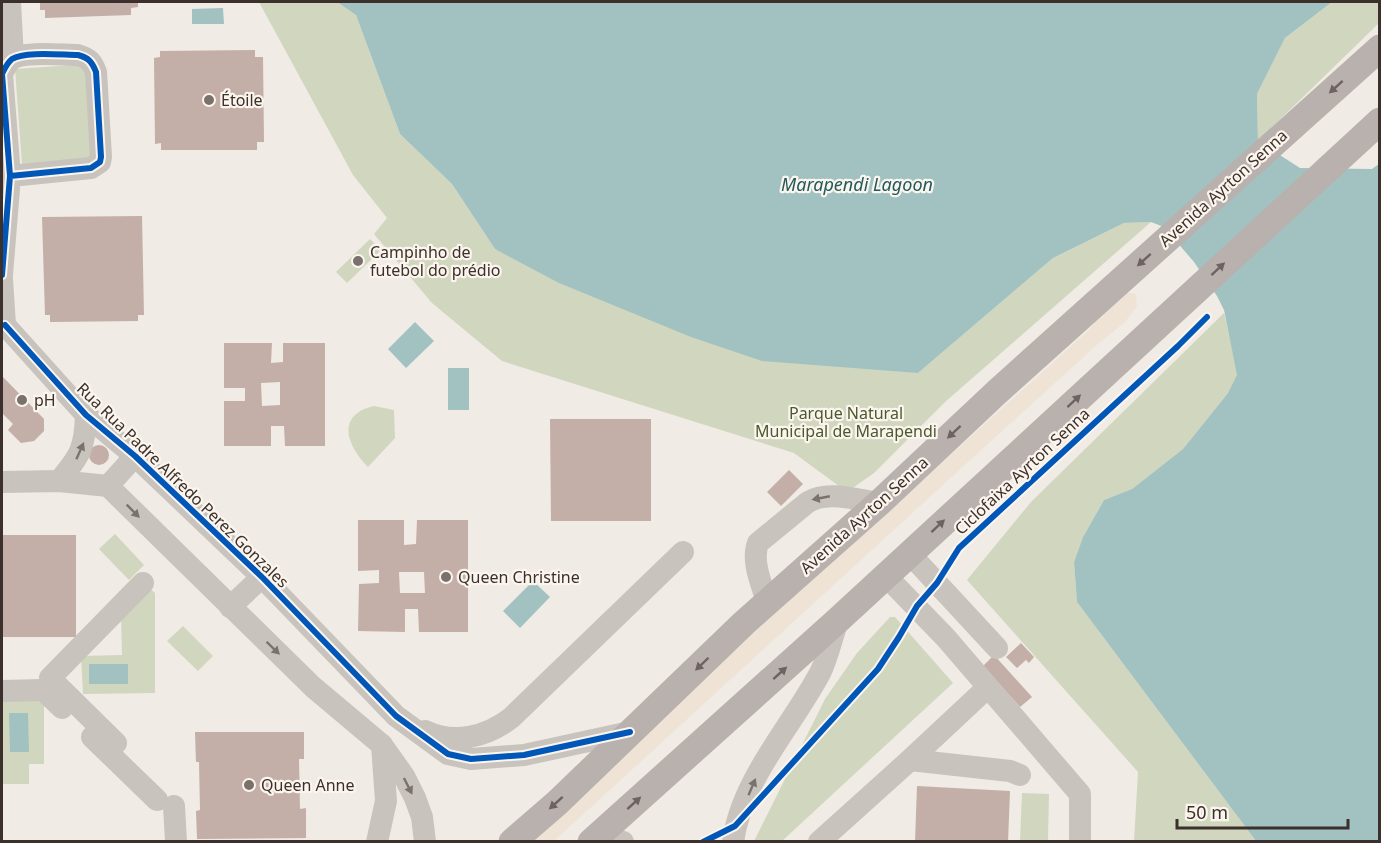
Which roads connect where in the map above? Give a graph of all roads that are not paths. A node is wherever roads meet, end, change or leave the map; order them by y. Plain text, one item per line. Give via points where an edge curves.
1 (10, 2) edge
2 (1380, 48) edge
3 (13, 58) junction
4 (1380, 121) edge
5 (10, 176) junction
6 (2, 274) edge
7 (2, 279) edge
8 (3, 324) edge
9 (86, 415) junction
10 (135, 456) junction
11 (59, 481) junction
12 (2, 482) edge
13 (108, 486) junction
14 (879, 503) junction
15 (683, 552) dead end
16 (909, 553) junction
17 (886, 576) junction
18 (262, 577) junction
19 (143, 583) dead end
20 (767, 602) junction
21 (230, 607) junction
22 (838, 620) junction
23 (997, 648) dead end
24 (988, 687) junction
25 (2, 691) edge
26 (396, 716) junction
27 (511, 718) junction
28 (630, 732) junction
29 (116, 742) dead end
30 (382, 745) junction
31 (524, 755) junction
32 (910, 760) junction
33 (1020, 775) dead end
34 (604, 839) edge
35 (822, 840) edge
36 (176, 842) edge
37 (377, 842) edge
38 (425, 842) edge
39 (512, 842) edge
40 (733, 842) edge
41 (1080, 842) edge

1 - 3 street
2 -> 14 main road, Avenida Ayrton Senna
3 - 5 street via 2,74
3 - 5 street via 78,55 92,63 96,72 101,157 91,168
16 -> 4 main road
5 - 6 street
7 - 8 street
8 - 9 street, Rua Rua Padre Alfredo Perez Gonzales
9 - 10 street, Rua Rua Padre Alfredo Perez Gonzales
11 -> 9 street via 80,454
10 - 13 street
10 - 18 street, Rua Rua Padre Alfredo Perez Gonzales
11 - 12 street
11 - 13 street
13 -> 21 street
14 - 20 main road, Avenida Ayrton Senna
14 -> 20 street via 817,497 758,543 755,559
15 - 27 street
16 - 17 main road
16 - 23 street
17 - 22 main road
17 - 24 street
18 - 21 street
18 - 26 street, Rua Rua Padre Alfredo Perez Gonzales
19 - 29 street via 50,678
20 -> 28 main road, Avenida Ayrton Senna
21 -> 30 street via 313,687
34 -> 22 main road
40 -> 22 street via 735,826 760,768 821,671
24 - 32 street
24 - 41 street via 1080,794
25 - 36 street via 43,690 165,803
26 - 27 street via 436,736 460,739 497,729
26 - 31 street, Rua Rua Padre Alfredo Perez Gonzales via 448,754 471,759
27 - 31 street via 513,744
28 - 31 street, Rua Rua Padre Alfredo Perez Gonzales
28 -> 39 main road, Avenida Ayrton Senna
30 - 37 street via 386,801
30 -> 38 street via 415,798
32 - 33 street
32 - 35 street

